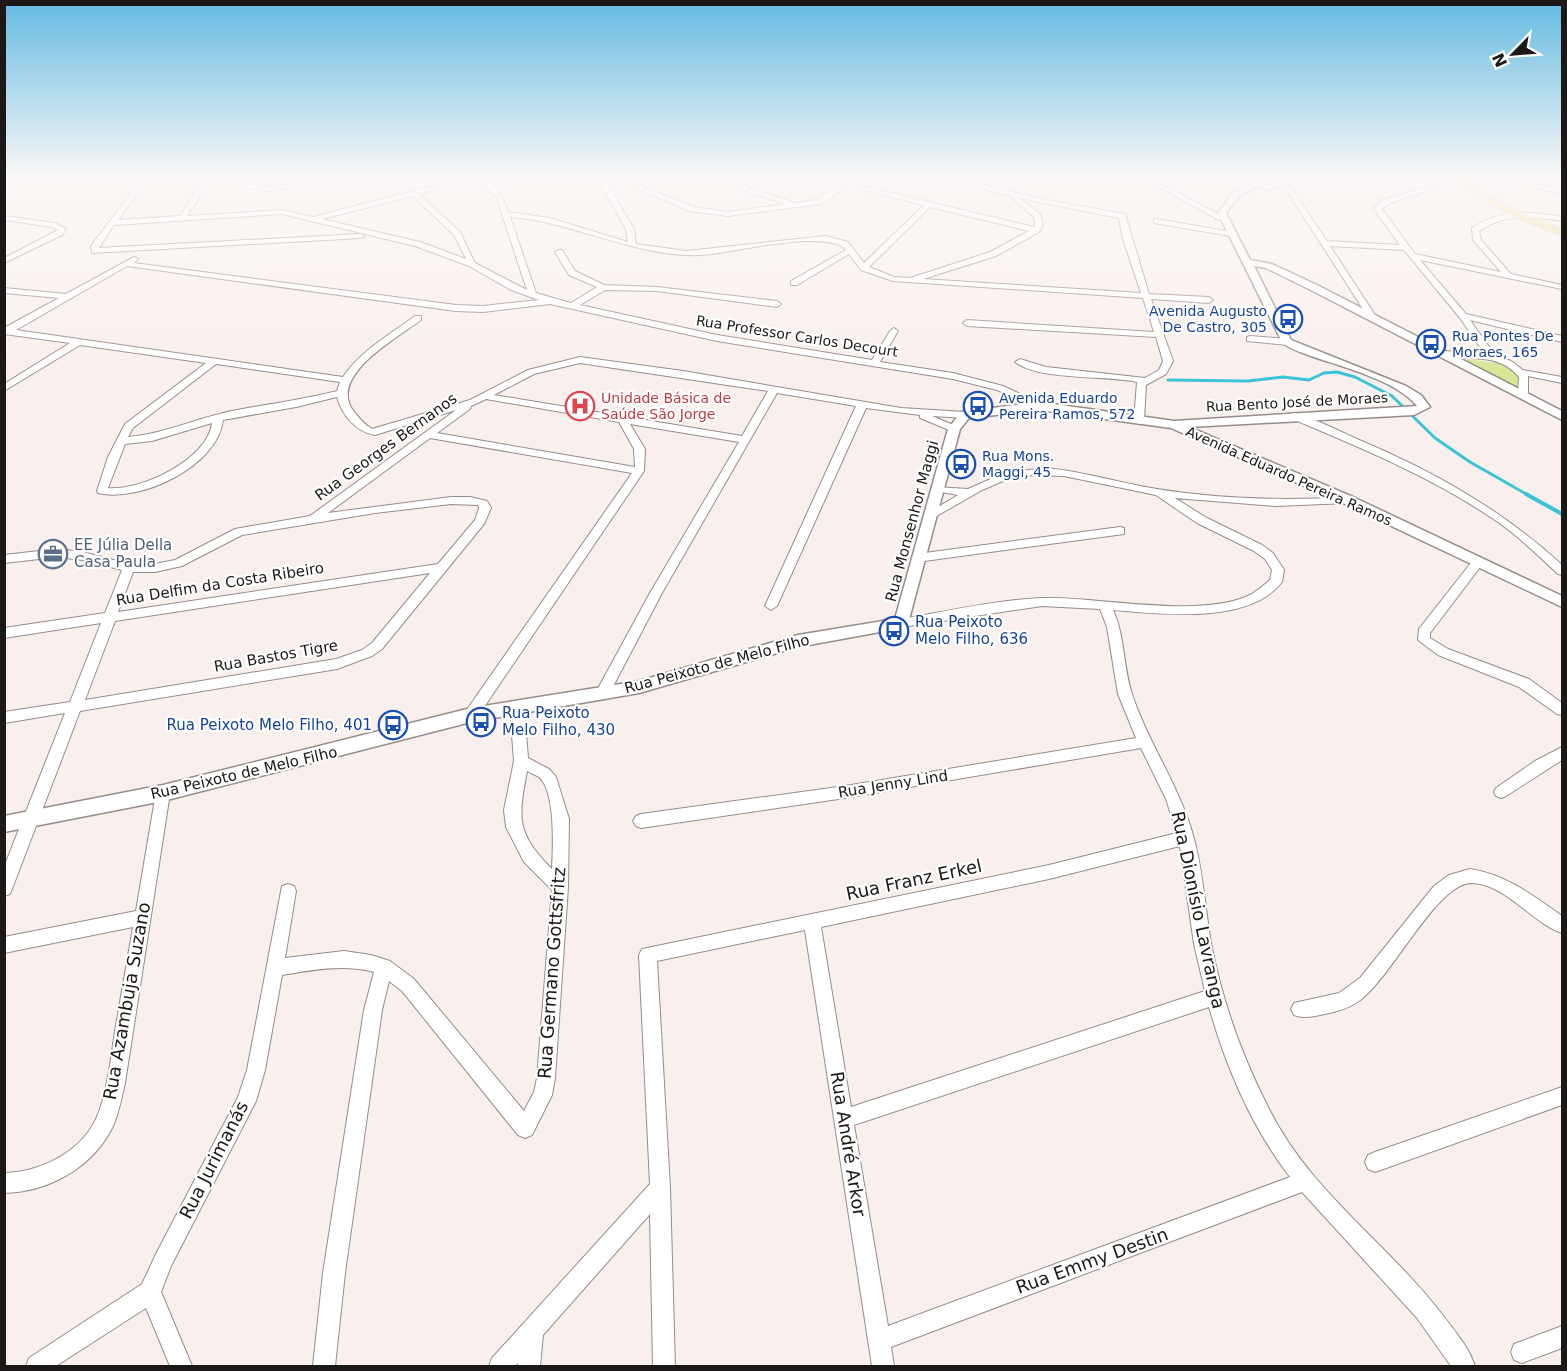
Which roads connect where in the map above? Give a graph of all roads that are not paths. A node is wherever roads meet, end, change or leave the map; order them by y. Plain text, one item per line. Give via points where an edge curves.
1 (41, 242) edge
2 (98, 242) edge
3 (224, 242) edge
4 (407, 242) edge
5 (460, 242) edge
6 (515, 242) edge
7 (623, 242) edge
8 (632, 242) edge
9 (778, 242) edge
10 (842, 242) edge
11 (890, 242) edge
12 (1015, 242) edge
13 (1128, 242) edge
14 (1236, 242) edge
15 (1401, 242) edge
16 (1479, 242) edge
17 (1326, 243) joint
18 (632, 245) junction
19 (1406, 248) junction
20 (144, 249) junction
21 (851, 250) junction
22 (559, 252) dead end
23 (1413, 256) junction
24 (4, 261) edge
25 (1248, 262) junction
26 (127, 264) junction
27 (472, 264) junction
28 (864, 268) junction
29 (1508, 275) junction
30 (906, 281) junction
31 (794, 283) dead end
32 (603, 287) junction
33 (1563, 287) edge
34 (4, 290) edge
35 (533, 296) junction
36 (1147, 296) junction
37 (68, 297) junction
38 (1209, 300) dead end
39 (549, 301) junction
40 (777, 304) dead end
41 (573, 306) junction
42 (1463, 315) junction
43 (418, 318) dead end
44 (1373, 318) junction
45 (967, 322) dead end
46 (6, 331) edge
47 (894, 331) dead end
48 (1160, 335) junction
49 (1250, 339) dead end
50 (1563, 339) edge
51 (78, 342) junction
52 (1287, 342) junction
53 (1439, 354) junction
54 (1492, 358) junction
55 (214, 361) junction
56 (1020, 362) dead end
57 (875, 363) junction
58 (1521, 372) junction
59 (344, 380) junction
60 (1563, 380) edge
61 (1145, 381) junction
62 (4, 388) edge
63 (774, 390) junction
64 (341, 393) junction
65 (1523, 396) junction
66 (478, 399) junction
67 (862, 405) junction
68 (1039, 406) junction
69 (916, 413) junction
70 (965, 415) junction
71 (1294, 416) junction
72 (1563, 416) edge
73 (218, 418) junction
74 (621, 418) junction
75 (1139, 421) junction
76 (1174, 424) junction
77 (954, 429) junction
78 (428, 435) junction
79 (745, 440) junction
80 (122, 441) junction
81 (639, 471) junction
82 (939, 489) junction
83 (1158, 492) junction
84 (970, 493) junction
85 (1347, 500) junction
86 (931, 514) junction
87 (313, 519) junction
88 (1120, 531) dead end
89 (918, 558) junction
90 (4, 560) edge
91 (1478, 562) junction
92 (129, 568) junction
93 (440, 568) junction
94 (1563, 571) edge
95 (1563, 602) edge
96 (1104, 603) junction
97 (771, 606) dead end
98 (108, 618) junction
99 (902, 622) junction
100 (4, 633) edge
101 (602, 694) junction
102 (75, 706) junction
103 (517, 708) junction
104 (1563, 710) edge
105 (471, 715) junction
106 (4, 718) edge
107 (1145, 742) junction
108 (1563, 753) edge
109 (520, 761) junction
110 (1501, 792) dead end
111 (163, 793) junction
112 (31, 819) junction
113 (641, 821) dead end
114 (4, 824) edge
115 (1186, 838) junction
116 (560, 887) junction
117 (4, 889) edge
118 (288, 891) dead end
119 (141, 918) junction
120 (812, 921) junction
121 (1563, 925) edge
122 (4, 945) edge
123 (275, 968) junction
124 (384, 968) junction
125 (1214, 997) junction
126 (1300, 1009) dead end
127 (1563, 1096) edge
128 (844, 1119) junction
129 (1375, 1162) dead end
130 (1305, 1181) junction
131 (4, 1183) edge
132 (660, 1188) junction
133 (150, 1292) junction
134 (532, 1331) junction
135 (1563, 1337) edge
136 (879, 1340) junction
137 (1522, 1352) dead end
138 (37, 1366) edge
139 (181, 1366) edge
140 (324, 1366) edge
141 (500, 1366) edge
142 (529, 1366) edge
143 (664, 1366) edge
144 (883, 1366) edge
145 (1462, 1366) edge

1 - 24 street
2 - 20 street via 95,251
3 - 20 street
4 - 27 street
5 - 27 street
6 - 35 street
7 - 18 street
8 - 18 street
9 - 18 street via 687,252
10 - 21 street
11 - 28 street
12 - 30 street via 993,254
13 - 36 street
14 - 25 street
15 - 19 street
16 - 29 street
17 - 19 street
17 - 44 street
19 - 23 street
20 - 26 street
21 - 28 street
21 - 31 street
22 - 32 street via 572,273
23 - 29 street
23 - 42 street
25 - 44 street via 1269,266
25 - 52 street
26 - 37 street
26 - 39 street via 456,308 483,309
27 - 35 street
28 - 30 street
29 - 33 street
30 - 36 street
32 - 40 street via 657,289
32 - 41 street
34 - 37 street
35 - 39 street
36 - 38 street
36 - 48 street
37 - 46 street
39 - 41 street, Rua Professor Carlos Decourt
41 - 57 street, Rua Professor Carlos Decourt via 687,332
42 - 50 street
42 - 54 street
43 - 59 street
44 - 53 street
45 - 48 street
46 - 51 street
47 - 57 street
48 - 61 street via 1167,368
49 - 52 street
51 - 55 street
51 - 62 street
52 - 71 street, Rua Bento José de Moraes via 1390,382 1423,404 1421,410
53 - 54 street
53 - 65 street
54 - 58 street
55 - 59 street
55 - 80 street via 139,417
56 - 61 street via 1043,369
57 - 68 street, Rua Professor Carlos Decourt via 969,379
58 - 60 street
58 - 65 street via 1525,382
59 - 64 street
61 - 75 street via 1139,394
63 - 66 street, Avenida Eduardo Pereira Ramos via 580,360 531,372
63 - 67 street, Avenida Eduardo Pereira Ramos
63 - 79 street
64 - 66 street, Avenida Eduardo Pereira Ramos via 350,414 369,432
64 - 73 street
65 - 72 street
66 - 74 street
66 - 78 street, Rua Georges Bernanos
67 - 69 street, Avenida Eduardo Pereira Ramos
67 - 97 street
68 - 70 street, Avenida Eduardo Pereira Ramos
68 - 75 street, Avenida Eduardo Pereira Ramos
69 - 70 street, Avenida Eduardo Pereira Ramos
69 - 77 street, Avenida Eduardo Pereira Ramos
70 - 77 street
71 - 76 street, Rua Bento José de Moraes
71 - 94 street via 1473,498
73 - 80 street via 152,438
73 - 80 street via 215,438 194,462 142,485 105,493 102,490 106,473
74 - 79 street
74 - 81 street via 641,453
75 - 76 street, Avenida Eduardo Pereira Ramos
76 - 85 street, Avenida Eduardo Pereira Ramos
77 - 82 street, Rua Monsenhor Maggi
78 - 81 street
78 - 87 street, Rua Georges Bernanos
79 - 101 street
81 - 105 street
82 - 84 street
82 - 86 street, Rua Monsenhor Maggi
83 - 84 street via 1046,472 1008,475
83 - 85 street via 1272,501
83 - 96 street, Rua Peixoto de Melo Filho via 1269,556 1278,570 1276,582 1258,597 1220,608 1191,610
84 - 86 street
85 - 91 street, Avenida Eduardo Pereira Ramos
86 - 89 street, Rua Monsenhor Maggi
87 - 92 street, Rua Georges Bernanos via 239,531 164,566
87 - 93 street, Rua Bastos Tigre via 448,499 475,499 483,503 484,515
88 - 89 street
89 - 99 street, Rua Monsenhor Maggi
90 - 92 street, Rua Georges Bernanos via 57,553
91 - 95 street, Avenida Eduardo Pereira Ramos
91 - 104 street via 1424,632 1424,640 1443,652 1524,683
92 - 98 street
93 - 98 street, Rua Delfim da Costa Ribeiro
93 - 102 street, Rua Bastos Tigre via 394,629 377,646 352,659
96 - 99 street, Rua Peixoto de Melo Filho via 1043,602
96 - 107 street, Rua Dionísio Lavranga via 1116,630 1120,679
98 - 100 street, Rua Delfim da Costa Ribeiro
98 - 102 street
99 - 101 street, Rua Peixoto de Melo Filho via 798,641 677,677
101 - 103 street, Rua Peixoto de Melo Filho
102 - 106 street, Rua Bastos Tigre
102 - 112 street
103 - 105 street, Rua Peixoto de Melo Filho
103 - 109 street
105 - 111 street, Rua Peixoto de Melo Filho
107 - 113 street, Rua Jenny Lind
107 - 115 street, Rua Dionísio Lavranga via 1174,799
108 - 110 street
109 - 116 street via 514,827 530,857
109 - 116 street, Rua Germano Gottsfritz via 544,773 558,801
111 - 112 street, Rua Peixoto de Melo Filho
111 - 119 street, Rua Azambuja Suzano
112 - 114 street, Rua Peixoto de Melo Filho
112 - 117 street
115 - 120 street, Rua Franz Erkel via 1049,872
115 - 125 street, Rua Dionísio Lavranga
116 - 124 street, Rua Germano Gottsfritz via 546,1078 543,1095 525,1128 408,985
118 - 123 street, Rua Jurimanás
119 - 122 street
119 - 131 street, Rua Azambuja Suzano via 116,1083 105,1120 90,1145 64,1167 19,1184
120 - 128 street, Rua André Arkor
120 - 132 street, Rua Franz Erkel via 648,955
121 - 126 street via 1498,885 1470,876 1458,878 1436,894 1355,994 1338,1003
123 - 124 street, Rua Germano Gottsfritz via 349,959
123 - 133 street, Rua Jurimanás via 256,1070 246,1101
124 - 140 street via 373,1010
125 - 128 street
125 - 130 street, Rua Dionísio Lavranga via 1264,1119
127 - 129 street
128 - 136 street, Rua André Arkor
130 - 136 street, Rua Emmy Destin
130 - 145 street, Rua Dionísio Lavranga via 1395,1278 1443,1335
132 - 134 street
132 - 143 street
133 - 138 street
133 - 139 street
134 - 141 street
134 - 142 street
135 - 137 street
136 - 144 street, Rua André Arkor

